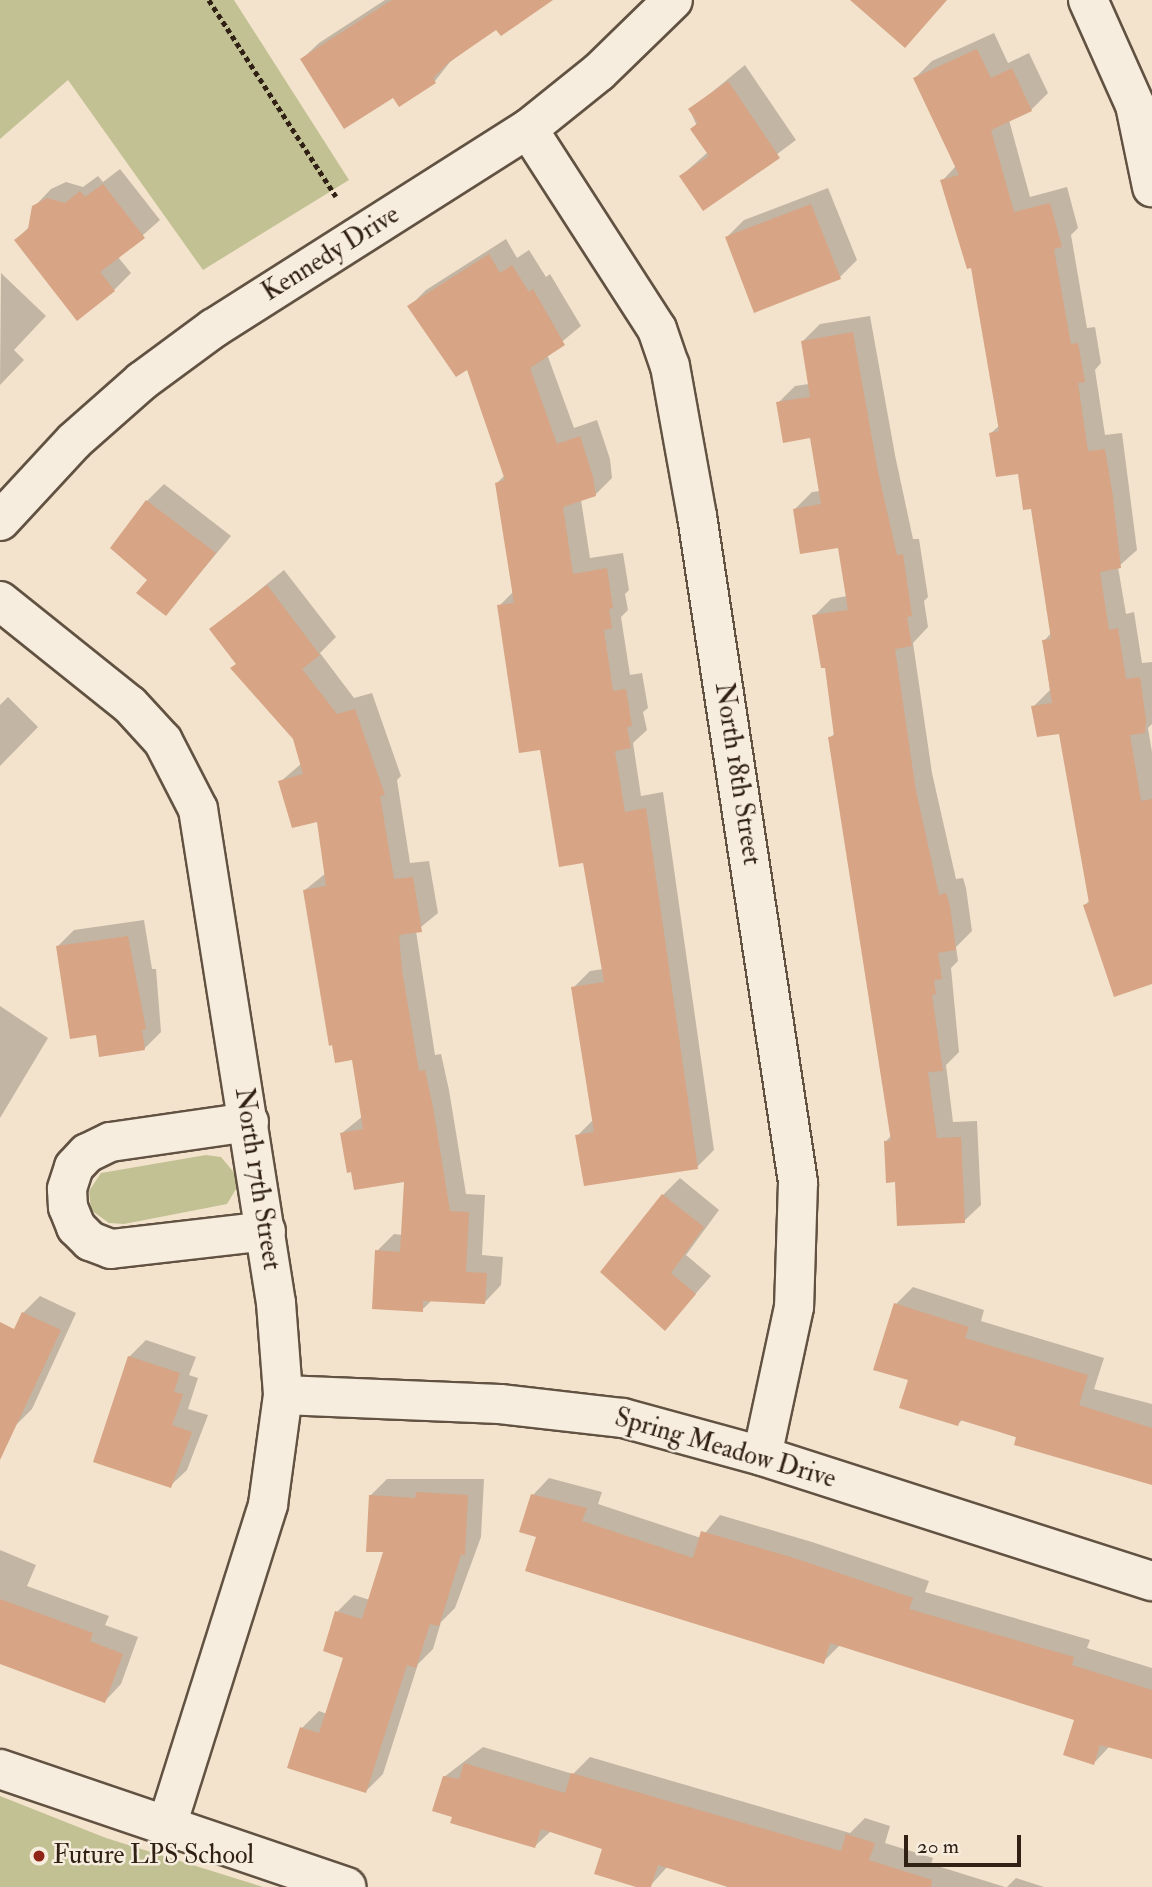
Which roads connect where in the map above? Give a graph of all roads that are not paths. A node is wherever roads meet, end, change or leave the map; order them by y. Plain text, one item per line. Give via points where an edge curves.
1 (673, 0) edge
2 (1087, 0) edge
3 (1143, 103) edge
4 (528, 129) junction
5 (1152, 187) edge
6 (0, 521) edge
7 (0, 601) edge
8 (249, 1122) junction
9 (266, 1231) junction
10 (283, 1395) junction
11 (762, 1456) junction
12 (1152, 1581) edge
13 (0, 1769) edge
14 (166, 1828) junction
15 (346, 1887) edge

1 - 4 street, Kennedy Drive via 599,72
2 - 3 street
3 - 5 street
4 - 6 street, Kennedy Drive via 214,328 142,381 74,441
4 - 11 street, North 18th Street via 657,329 670,366 697,516 798,1182 794,1307
7 - 8 street, North 17th Street via 130,705 163,741 183,772 198,809
8 - 9 street, North 17th Street
8 - 9 street via 110,1142 87,1153 74,1167 67,1189 68,1207 76,1227 90,1241 111,1249
9 - 10 street, North 17th Street
10 - 11 street, Spring Meadow Drive via 564,1409 623,1418
10 - 14 street, North 17th Street via 268,1505
11 - 12 street, Spring Meadow Drive
13 - 14 street
14 - 15 street

